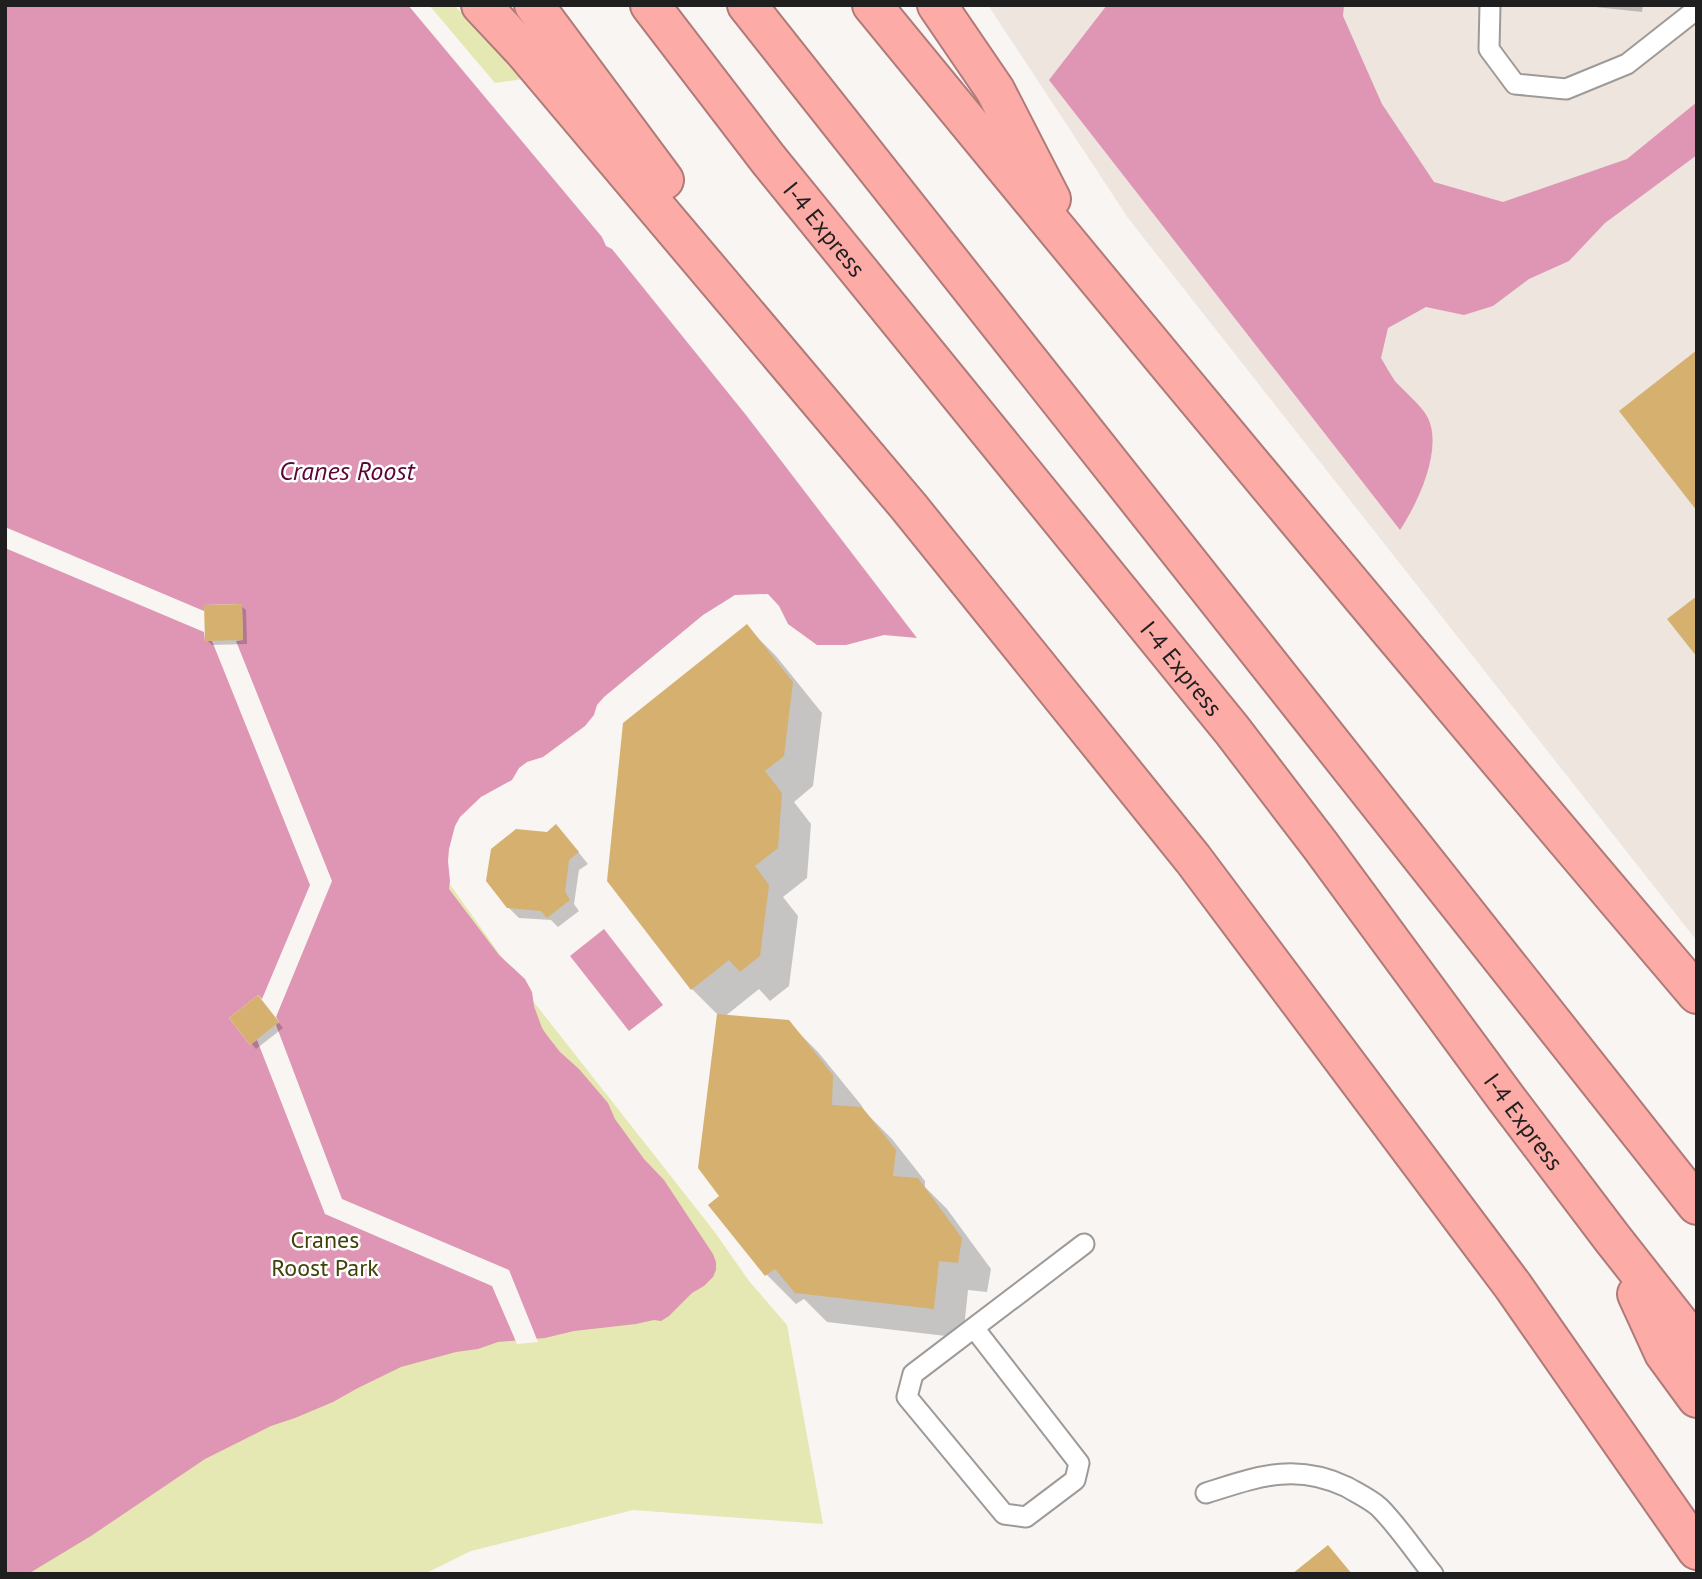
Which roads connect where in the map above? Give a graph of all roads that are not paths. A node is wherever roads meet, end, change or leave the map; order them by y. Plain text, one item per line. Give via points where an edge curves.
1 (481, 5) edge
2 (534, 5) edge
3 (650, 5) edge
4 (747, 5) edge
5 (872, 5) edge
6 (936, 5) edge
7 (1490, 5) edge
8 (1697, 9) edge
9 (1086, 267) junction
10 (909, 507) junction
11 (1697, 994) edge
12 (1697, 1206) edge
13 (1612, 1238) junction
14 (1084, 1244) dead end
15 (974, 1328) junction
16 (1697, 1346) edge
17 (1697, 1398) edge
18 (1206, 1493) dead end
19 (1697, 1550) edge
20 (1433, 1574) edge

1 - 10 highway
2 - 10 highway
3 - 13 highway, I-4 Express via 768,159 1233,730
4 - 12 highway
5 - 9 highway
6 - 9 highway via 995,90
7 - 8 lane via 1489,49 1515,84 1566,89 1627,64
9 - 11 highway
10 - 19 highway via 1201,870 1513,1286
13 - 16 highway, I-4 Express
13 - 17 highway via 1664,1353
14 - 15 lane
15 - 15 lane via 913,1374 907,1397 1004,1514 1026,1517 1075,1480 1079,1463
18 - 20 lane via 1260,1476 1295,1473 1340,1484 1377,1505

